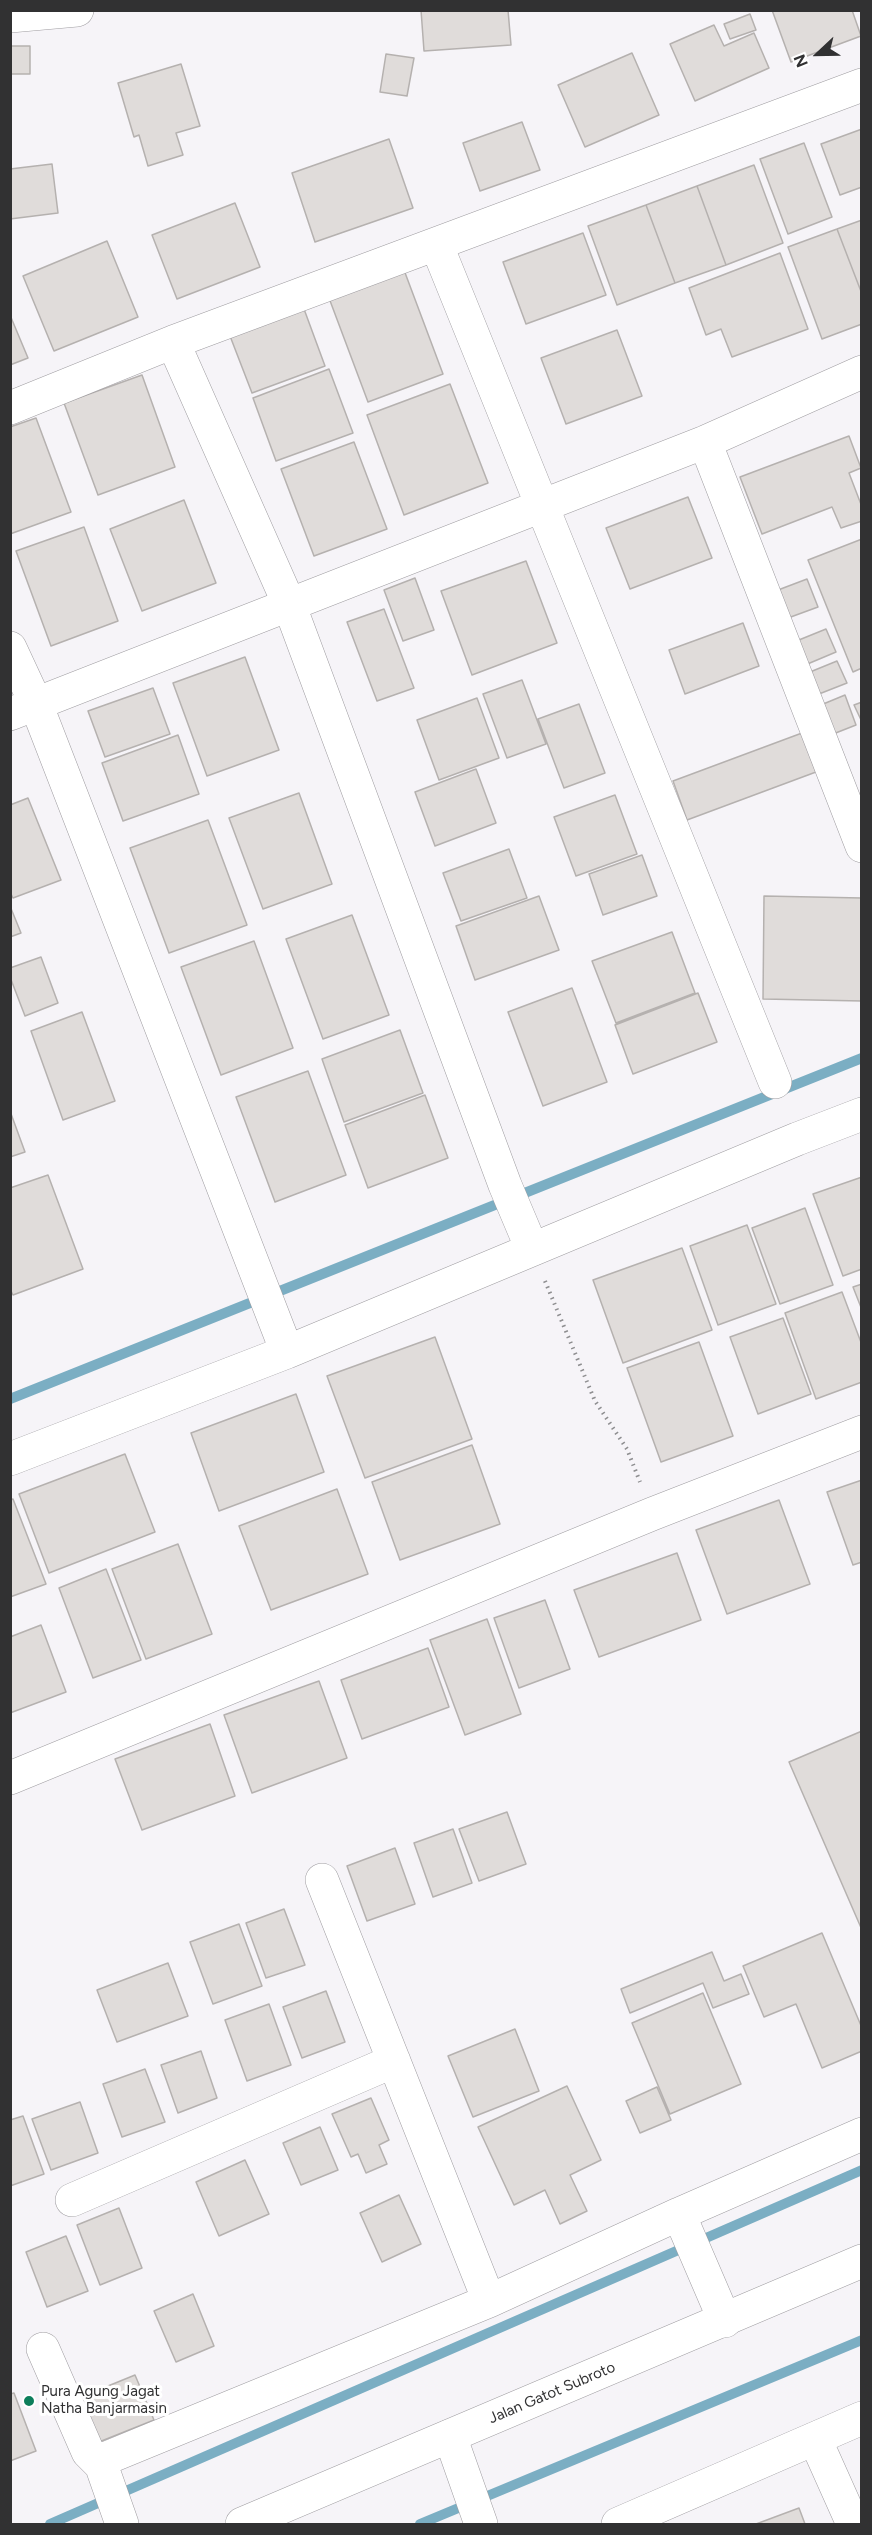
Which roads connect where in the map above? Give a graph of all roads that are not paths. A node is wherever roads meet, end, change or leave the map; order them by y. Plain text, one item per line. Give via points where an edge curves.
1 (77, 10) edge
2 (10, 16) edge
3 (861, 85) edge
4 (436, 246) junction
5 (173, 342) junction
6 (861, 372) edge
7 (10, 408) edge
8 (705, 442) junction
9 (542, 507) junction
10 (289, 604) junction
11 (10, 648) edge
12 (23, 709) edge
13 (861, 846) edge
14 (774, 1082) dead end
15 (861, 1114) edge
16 (526, 1236) junction
17 (287, 1352) junction
18 (861, 1432) edge
19 (10, 1459) edge
20 (10, 1778) edge
21 (322, 1880) dead end
22 (394, 2061) junction
23 (861, 2134) edge
24 (72, 2200) dead end
25 (683, 2222) junction
26 (861, 2261) edge
27 (489, 2301) junction
28 (725, 2321) junction
29 (43, 2349) dead end
30 (861, 2418) edge
31 (450, 2436) junction
32 (815, 2439) junction
33 (104, 2474) junction
34 (121, 2521) edge
35 (242, 2524) edge
36 (481, 2524) edge
37 (618, 2524) edge
38 (853, 2524) edge

1 - 2 street
3 - 4 street
4 - 5 street
4 - 9 street
5 - 7 street
5 - 10 street
6 - 8 street
8 - 9 street
8 - 13 street
9 - 10 street
9 - 14 street
10 - 12 street
10 - 16 street
11 - 12 street
12 - 17 street
15 - 16 street
16 - 17 street
17 - 19 street
18 - 20 street
21 - 22 street
22 - 24 street
22 - 27 street
23 - 25 street
25 - 27 street
25 - 28 street
26 - 28 street, Jalan Gatot Subroto
27 - 33 street via 109,2457
28 - 31 street, Jalan Gatot Subroto
29 - 33 street via 88,2452
30 - 32 street
31 - 35 street, Jalan Gatot Subroto
31 - 36 street
32 - 37 street
32 - 38 street
33 - 34 street

